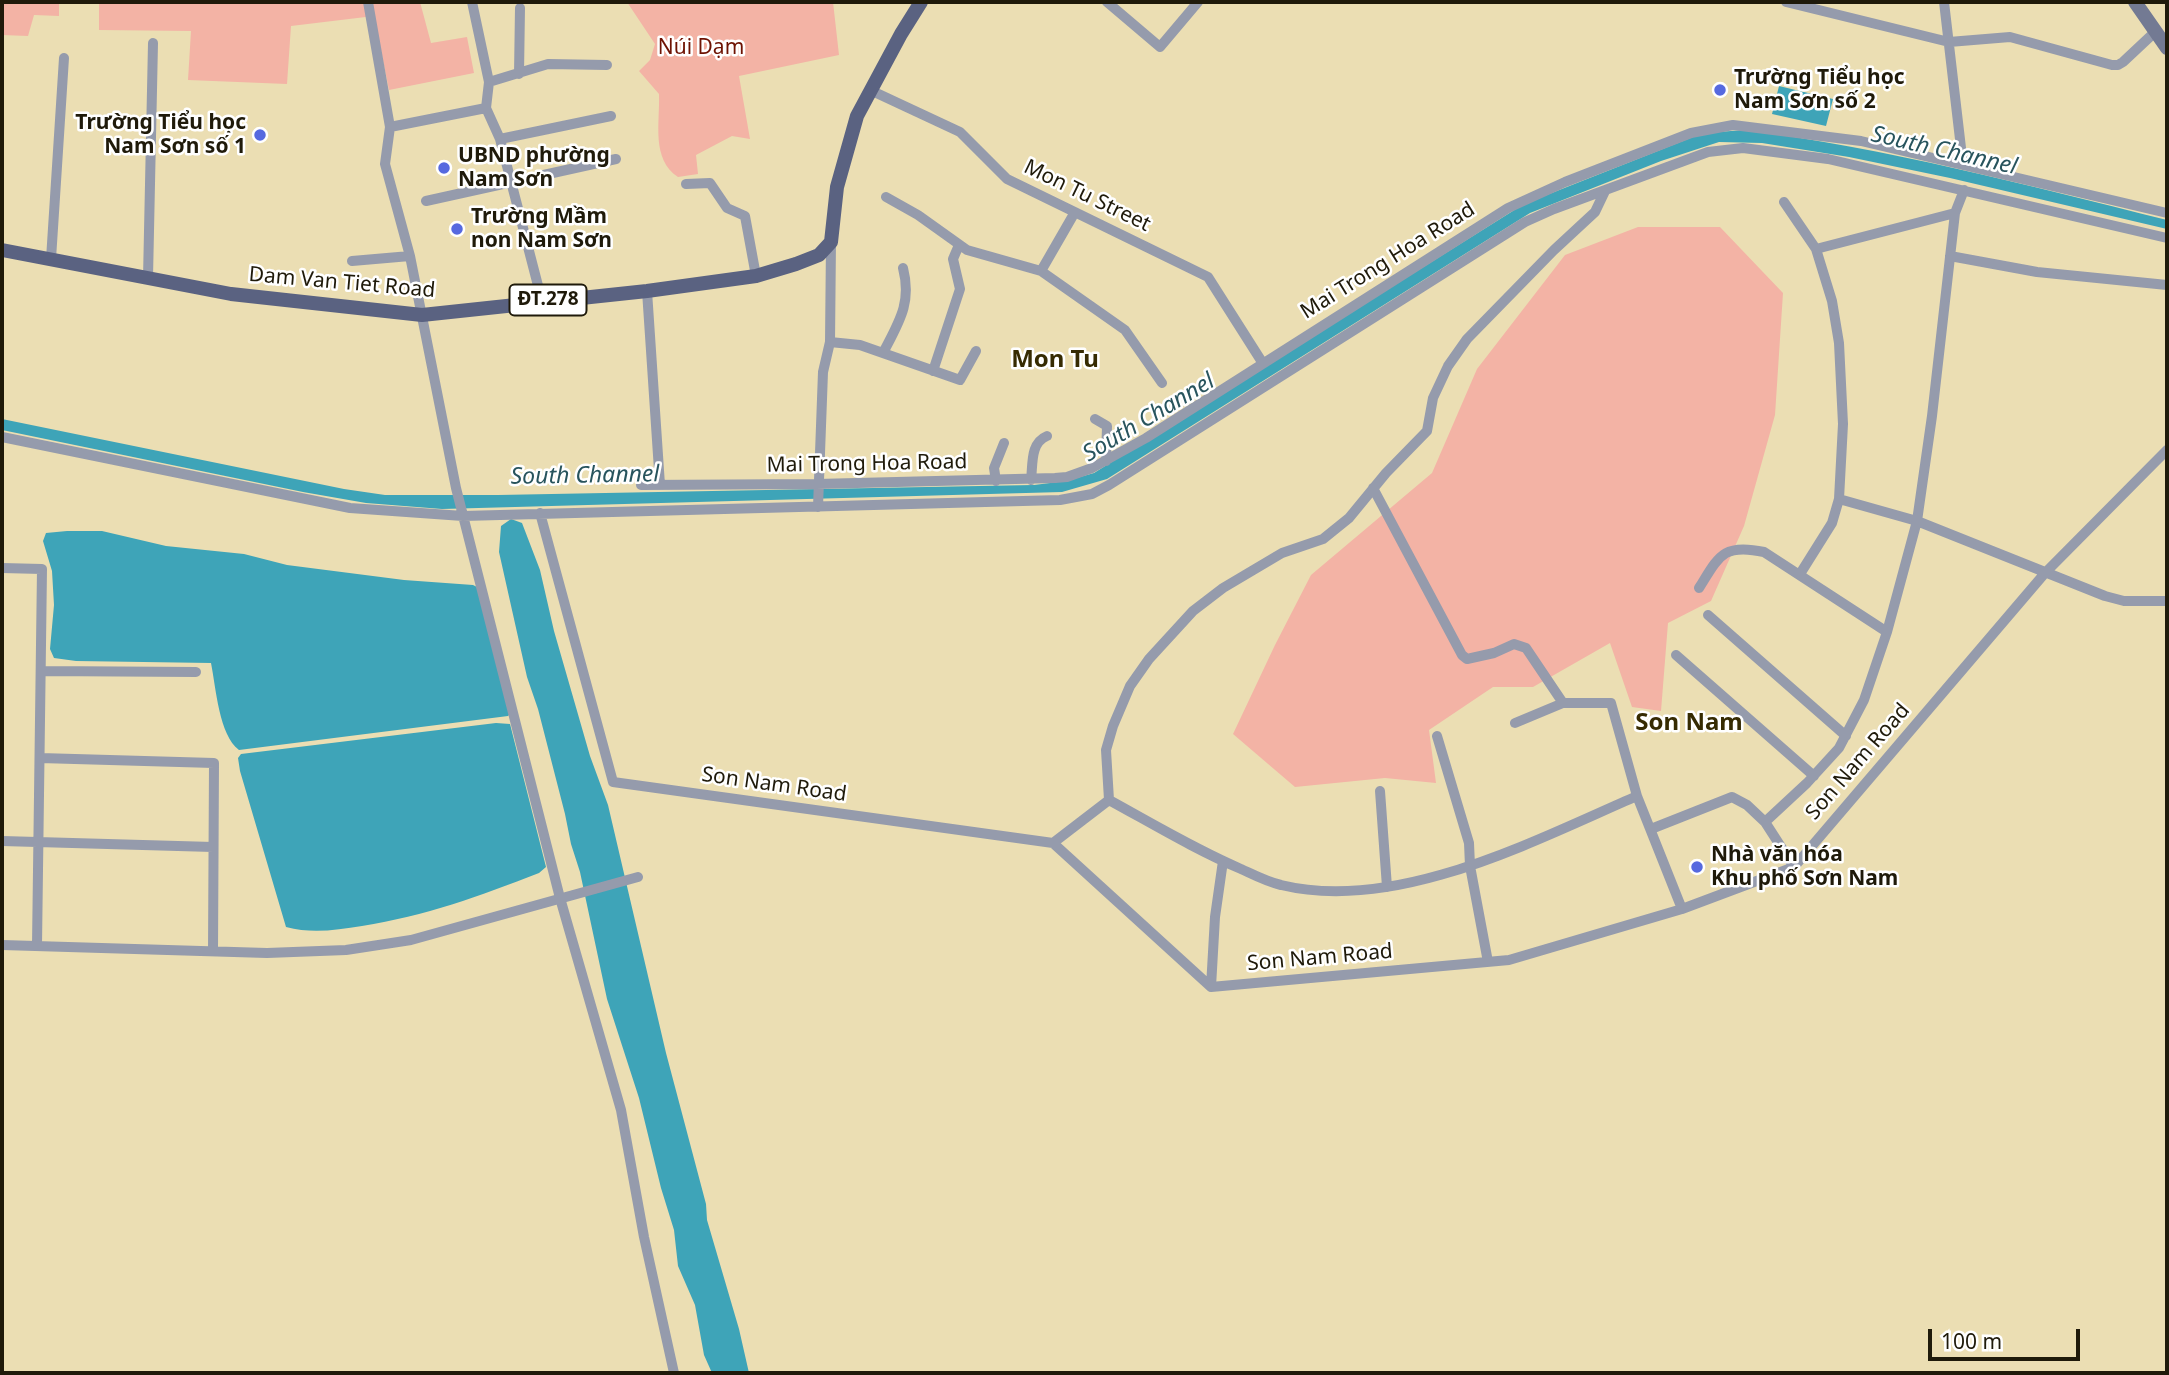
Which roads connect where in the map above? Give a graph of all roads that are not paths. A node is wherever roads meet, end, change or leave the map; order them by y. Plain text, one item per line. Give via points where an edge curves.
1 (368, 2) edge
2 (472, 2) edge
3 (921, 2) edge
4 (1107, 2) edge
5 (1198, 2) edge
6 (1786, 2) edge
7 (1944, 2) edge
8 (2135, 2) edge
9 (520, 8) dead end
10 (2160, 32) edge
11 (1949, 42) junction
12 (153, 43) dead end
13 (2167, 48) edge
14 (64, 58) dead end
15 (607, 65) dead end
16 (519, 74) junction
17 (489, 82) junction
18 (870, 90) junction
19 (486, 108) junction
20 (611, 116) dead end
21 (390, 127) junction
22 (500, 139) junction
23 (616, 159) dead end
24 (1963, 165) junction
25 (511, 182) junction
26 (686, 184) dead end
27 (1964, 190) junction
28 (1605, 191) junction
29 (886, 197) dead end
30 (426, 201) dead end
31 (1784, 202) dead end
32 (1075, 212) junction
33 (2167, 213) edge
34 (1955, 214) junction
35 (2167, 238) edge
36 (831, 242) junction
37 (959, 245) junction
38 (1816, 249) junction
39 (2, 250) edge
40 (410, 256) junction
41 (1951, 256) junction
42 (51, 259) junction
43 (352, 261) dead end
44 (903, 268) dead end
45 (1041, 271) junction
46 (756, 275) junction
47 (148, 278) junction
48 (2167, 285) edge
49 (647, 291) junction
50 (542, 301) junction
51 (422, 315) junction
52 (830, 342) junction
53 (976, 351) dead end
54 (883, 353) junction
55 (1262, 362) junction
56 (933, 371) junction
57 (1162, 383) dead end
58 (1096, 419) dead end
59 (1047, 436) dead end
60 (2, 438) edge
61 (1004, 443) dead end
62 (2167, 450) edge
63 (1106, 461) junction
64 (1031, 480) junction
65 (996, 481) junction
66 (817, 484) junction
67 (641, 485) dead end
68 (660, 485) junction
69 (1373, 488) junction
70 (1839, 499) junction
71 (818, 507) junction
72 (540, 513) junction
73 (463, 516) junction
74 (1917, 521) junction
75 (2, 568) edge
76 (1800, 573) junction
77 (2045, 573) junction
78 (1699, 588) dead end
79 (2167, 601) edge
80 (1708, 615) dead end
81 (1887, 632) junction
82 (1676, 655) dead end
83 (41, 671) junction
84 (196, 672) dead end
85 (1563, 703) junction
86 (1515, 723) dead end
87 (1437, 736) dead end
88 (1846, 736) junction
89 (40, 758) junction
90 (1814, 776) junction
91 (1380, 791) dead end
92 (1637, 796) junction
93 (1109, 800) junction
94 (1765, 822) junction
95 (1651, 829) junction
96 (2, 841) edge
97 (38, 842) junction
98 (1053, 843) junction
99 (212, 847) junction
100 (1223, 861) junction
101 (1469, 866) junction
102 (1794, 867) junction
103 (638, 877) dead end
104 (1387, 887) junction
105 (564, 897) junction
106 (1682, 909) junction
107 (2, 945) edge
108 (37, 946) junction
109 (212, 951) junction
110 (1488, 962) junction
111 (1211, 988) junction
112 (674, 1373) edge

1 - 21 street
2 - 17 street
3 - 18 main road
4 - 5 street via 1160,47
6 - 11 street
7 - 11 street
8 - 10 main road
9 - 16 street
10 - 11 street via 2118,65 2010,37
10 - 13 main road
11 - 24 street
12 - 47 street
14 - 42 street
15 - 16 street via 548,64
16 - 17 street
17 - 19 street
18 - 32 street, Mon Tu Street via 960,132 1007,179
18 - 36 main road via 857,116 837,187
19 - 21 street
19 - 22 street
20 - 22 street
21 - 40 street via 385,164
22 - 25 street
23 - 25 street
24 - 33 street, Mai Trong Hoa Road
24 - 55 street, Mai Trong Hoa Road via 1861,141 1761,127 1733,125 1699,131 1508,208
25 - 30 street
25 - 50 street
26 - 46 street via 709,183 727,208 745,215
27 - 28 street via 1828,159 1743,148 1708,152
27 - 34 street
27 - 35 street
28 - 69 street via 1595,212 1467,339 1433,398 1427,431
28 - 71 street via 1540,214 1506,233 1092,494 1043,501
29 - 37 street
31 - 38 street
32 - 45 street
32 - 55 street, Mon Tu Street via 1208,277
34 - 38 street
34 - 41 street
36 - 46 main road, Dam Van Tiet Road / ĐT.278 via 819,255
36 - 52 street
37 - 45 street
37 - 56 street via 953,259 960,289
38 - 70 street via 1839,344 1843,424
39 - 42 main road, Dam Van Tiet Road / ĐT.278
40 - 43 street
40 - 51 street
41 - 48 street via 2037,272
41 - 74 street
42 - 47 main road, Dam Van Tiet Road / ĐT.278
44 - 54 street via 906,303
45 - 57 street via 1125,330
46 - 49 main road, Dam Van Tiet Road / ĐT.278
47 - 51 main road, Dam Van Tiet Road / ĐT.278 via 231,294
49 - 50 main road, Dam Van Tiet Road / ĐT.278
49 - 68 street
50 - 51 main road, Dam Van Tiet Road / ĐT.278
51 - 73 street
52 - 54 street
52 - 66 street via 823,372
53 - 56 street via 960,380
54 - 56 street
55 - 63 street, Mai Trong Hoa Road
58 - 63 street via 1107,426
59 - 64 street via 1036,446
60 - 73 street via 350,508
61 - 65 street via 994,468
62 - 77 street, Son Nam Road
63 - 64 street, Mai Trong Hoa Road via 1067,477
64 - 65 street, Mai Trong Hoa Road
65 - 66 street, Mai Trong Hoa Road
66 - 68 street, Mai Trong Hoa Road
66 - 71 street
67 - 68 street, Mai Trong Hoa Road
69 - 85 street via 1462,655 1475,659 1520,645
69 - 93 street via 1349,518 1323,539 1266,561 1223,588 1193,611 1149,659 1130,686 1106,750
70 - 74 street
70 - 76 street via 1832,523
71 - 72 street
72 - 73 street
72 - 98 street, Son Nam Road via 613,782
73 - 105 street
74 - 77 street
74 - 81 street
75 - 83 street via 42,569
76 - 78 street via 1764,552 1737,548 1718,557
76 - 81 street
77 - 79 street via 2115,599
77 - 102 street, Son Nam Road
80 - 88 street
81 - 88 street via 1864,700
82 - 90 street
83 - 84 street
83 - 89 street
85 - 86 street
85 - 92 street via 1611,702
87 - 101 street via 1469,843
88 - 90 street
89 - 97 street
89 - 99 street via 214,763
90 - 94 street
91 - 104 street
92 - 95 street
92 - 101 street
93 - 98 street
93 - 100 street
94 - 95 street via 1732,797
94 - 102 street
95 - 106 street
96 - 97 street
97 - 99 street
97 - 108 street
98 - 111 street
99 - 109 street
100 - 104 street via 1278,885 1308,890
100 - 111 street
101 - 104 street
101 - 110 street
102 - 106 street, Son Nam Road
103 - 105 street
105 - 109 street via 377,947
105 - 112 street via 621,1110
106 - 110 street, Son Nam Road via 1510,960
107 - 108 street
108 - 109 street
110 - 111 street, Son Nam Road

